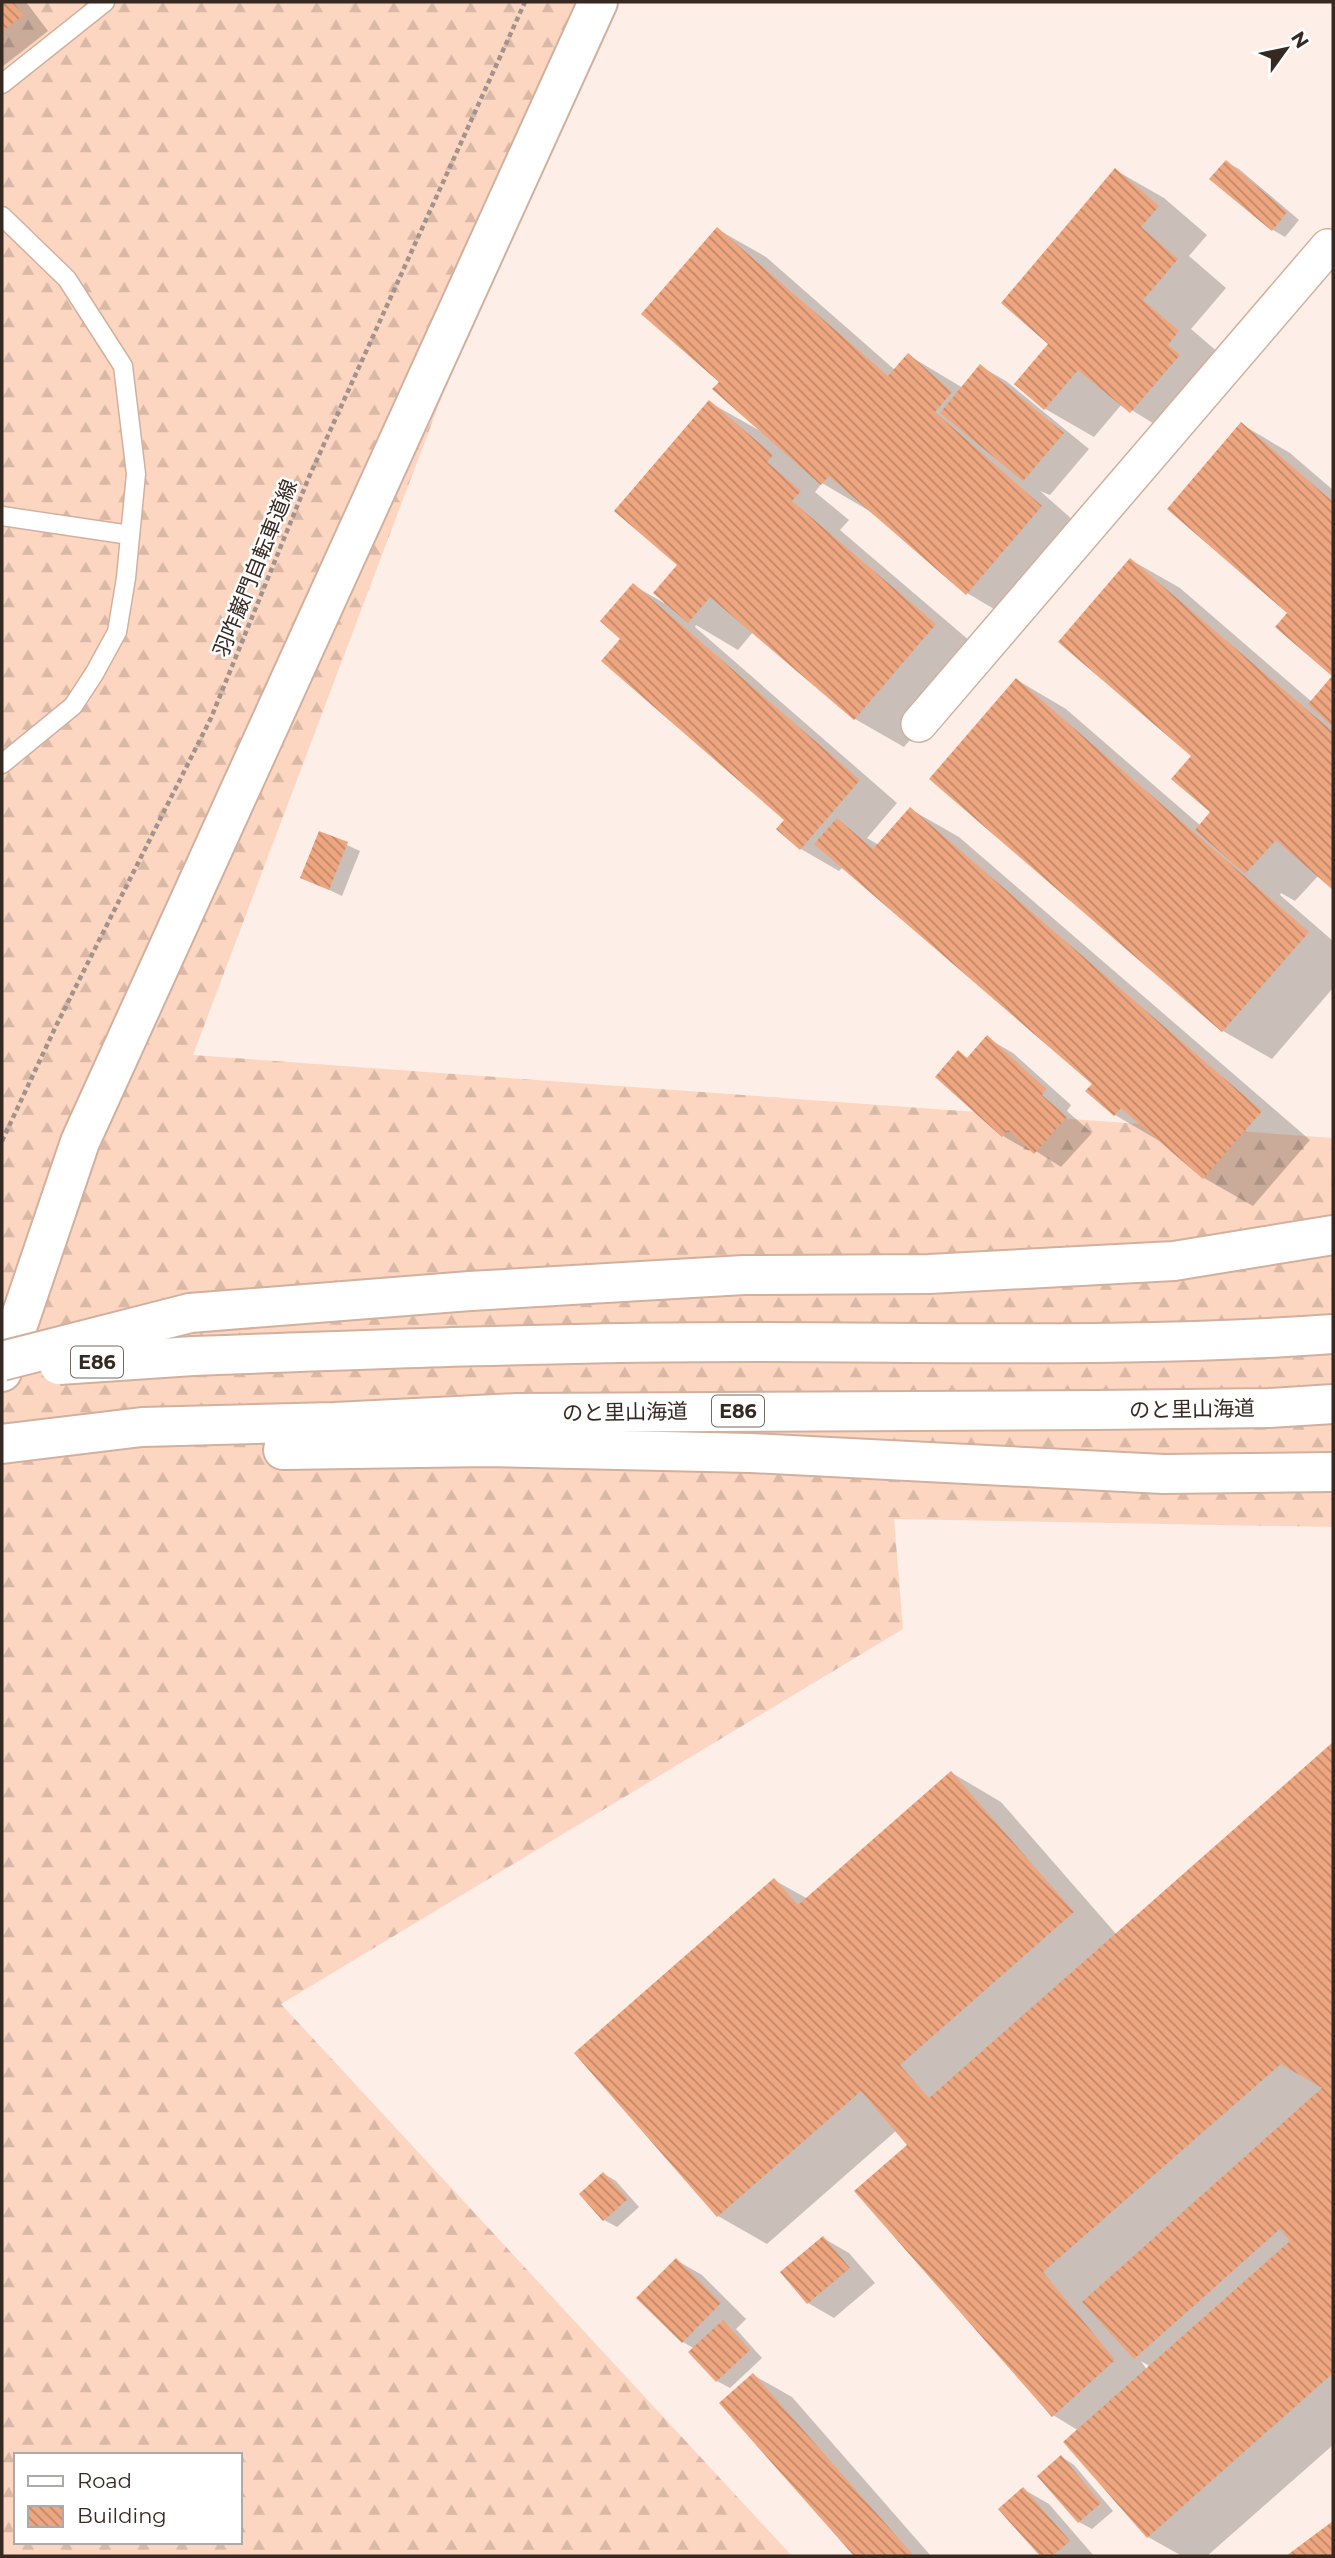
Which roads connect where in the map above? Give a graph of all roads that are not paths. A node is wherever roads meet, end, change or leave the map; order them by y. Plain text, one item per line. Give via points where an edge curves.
1 (105, 2) edge
2 (598, 2) edge
3 (2, 84) edge
4 (2, 216) edge
5 (1333, 251) edge
6 (2, 516) edge
7 (130, 535) junction
8 (919, 724) dead end
9 (2, 764) edge
10 (1333, 1235) edge
11 (1333, 1334) edge
12 (2, 1361) edge
13 (2, 1371) edge
14 (1333, 1404) edge
15 (142, 1427) junction
16 (2, 1444) edge
17 (1333, 1472) edge

1 - 3 lane
2 - 13 main road via 80,1142
4 - 7 lane via 67,279 122,366 136,474
5 - 8 street via 1328,247
6 - 7 lane
7 - 9 lane via 117,632 94,674 73,706
10 - 12 main road, bridge via 1174,1261 929,1274 744,1275 190,1313
11 - 13 main road, E86, bridge via 1097,1344 523,1343 192,1356
14 - 15 main road, のと里山海道 / E86 via 517,1413
15 - 16 main road, のと里山海道 / E86
15 - 17 main road via 285,1450 489,1447 682,1451 1163,1474

